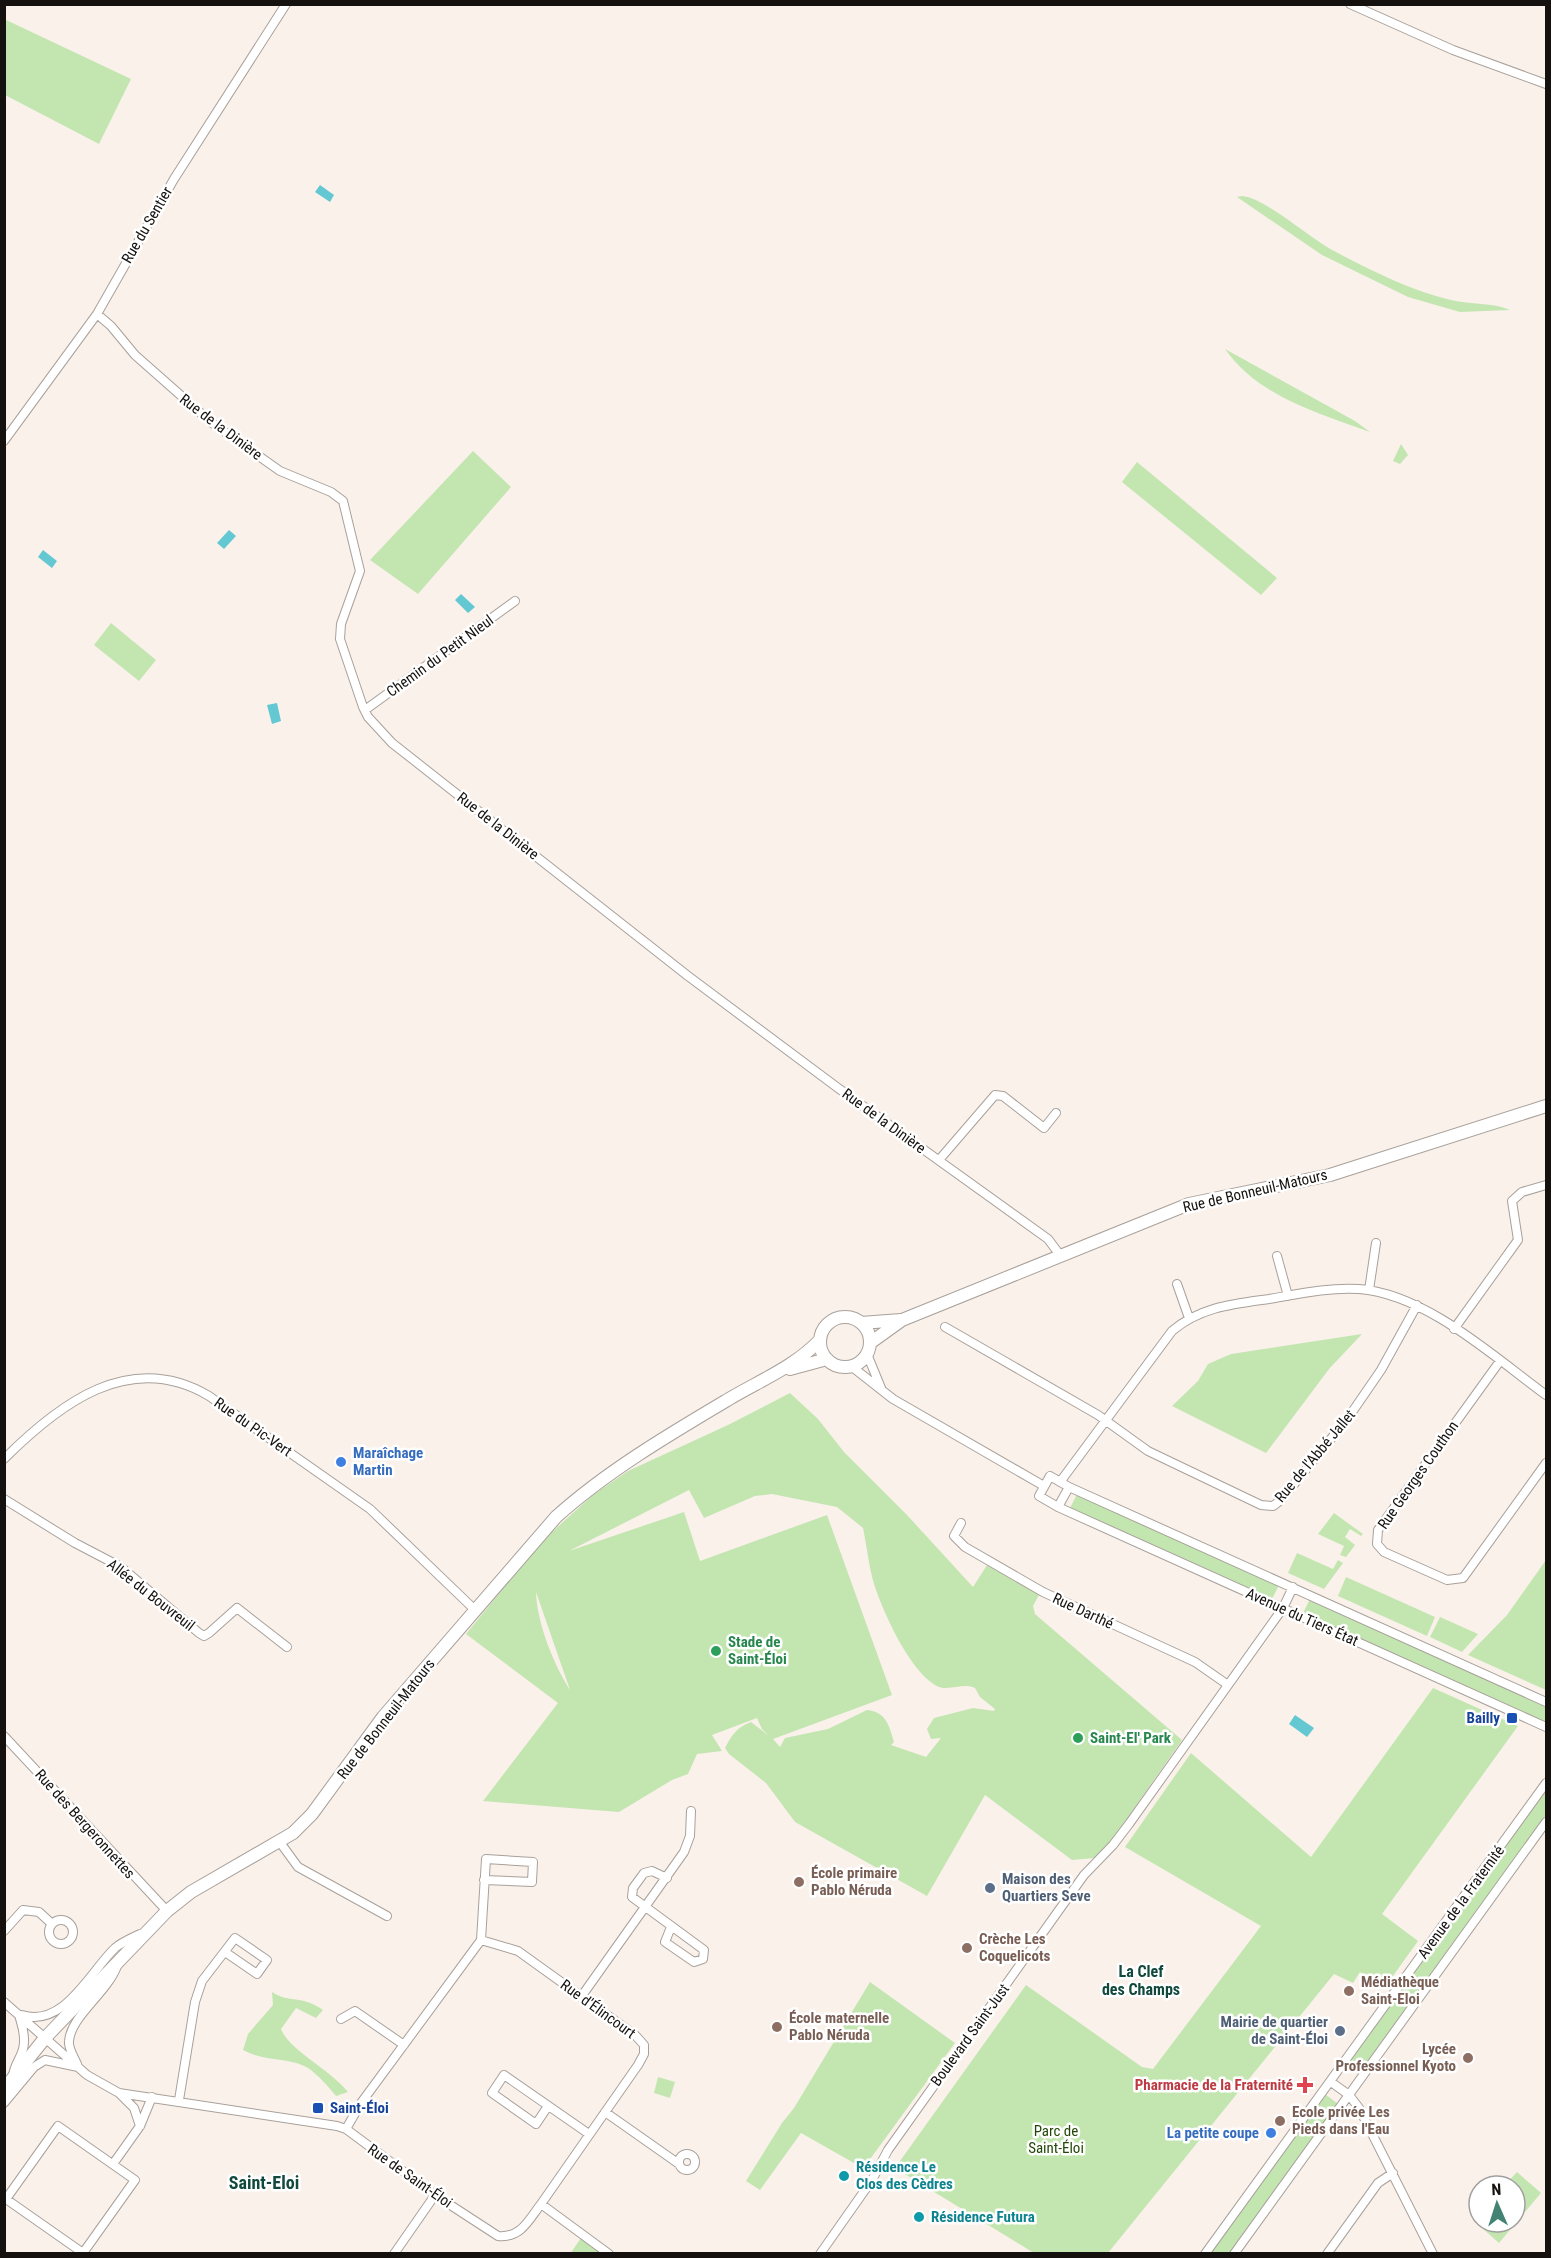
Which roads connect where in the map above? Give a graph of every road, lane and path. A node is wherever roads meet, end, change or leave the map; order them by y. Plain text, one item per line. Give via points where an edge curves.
1 (286, 4) edge
2 (1350, 4) edge
3 (1546, 84) edge
4 (97, 314) junction
5 (4, 441) edge
6 (515, 601) dead end
7 (365, 710) junction
8 (1546, 1106) edge
9 (1056, 1113) dead end
10 (939, 1160) junction
11 (1546, 1185) edge
12 (1376, 1243) dead end
13 (1060, 1256) junction
14 (1277, 1256) dead end
15 (1177, 1284) dead end
16 (1369, 1290) junction
17 (1288, 1296) junction
18 (1417, 1305) junction
19 (1189, 1318) junction
20 (902, 1320) junction
21 (861, 1323) junction
22 (945, 1328) dead end
23 (1454, 1329) junction
24 (820, 1340) junction
25 (868, 1349) junction
26 (827, 1359) junction
27 (1500, 1361) junction
28 (851, 1366) junction
29 (785, 1369) junction
30 (882, 1391) junction
31 (1546, 1395) edge
32 (1105, 1421) junction
33 (4, 1459) edge
34 (1546, 1463) edge
35 (1060, 1482) junction
36 (1044, 1486) junction
37 (1069, 1487) junction
38 (4, 1499) edge
39 (1058, 1507) junction
40 (961, 1523) dead end
41 (1293, 1587) junction
42 (1283, 1608) junction
43 (474, 1609) junction
44 (288, 1647) dead end
45 (1228, 1685) junction
46 (1546, 1702) edge
47 (1546, 1727) edge
48 (4, 1736) edge
49 (1546, 1783) edge
50 (691, 1811) dead end
51 (1546, 1822) edge
52 (279, 1841) junction
53 (667, 1878) junction
54 (484, 1880) junction
55 (646, 1908) junction
56 (167, 1911) junction
57 (387, 1916) dead end
58 (52, 1924) dead end
59 (671, 1927) junction
60 (4, 1931) edge
61 (144, 1933) junction
62 (481, 1940) junction
63 (225, 1952) junction
64 (120, 1958) junction
65 (581, 1997) junction
66 (4, 2002) edge
67 (18, 2014) junction
68 (341, 2019) dead end
69 (45, 2038) junction
70 (404, 2045) junction
71 (78, 2067) junction
72 (13, 2078) junction
73 (1330, 2082) junction
74 (4, 2089) edge
75 (119, 2093) junction
76 (1349, 2095) junction
77 (152, 2097) junction
78 (179, 2100) junction
79 (4, 2103) edge
80 (548, 2106) junction
81 (605, 2112) junction
82 (140, 2126) junction
83 (346, 2129) junction
84 (589, 2134) junction
85 (113, 2164) junction
86 (679, 2164) dead end
87 (1393, 2173) junction
88 (435, 2195) junction
89 (540, 2204) junction
90 (394, 2253) edge
91 (609, 2253) edge
92 (820, 2253) edge
93 (1205, 2253) edge
94 (1234, 2253) edge
95 (1327, 2253) edge
96 (1432, 2253) edge

1 - 4 street, Rue du Sentier via 174,179
2 - 3 street via 1453,50
4 - 5 street, Rue du Sentier
4 - 7 street, Rue de la Dinière via 135,355 212,423 280,471 343,501 360,571 341,624 340,639
6 - 7 street, Chemin du Petit Nieul
7 - 10 street, Rue de la Dinière via 392,743 679,969
8 - 13 main road, Rue de Bonneuil-Matours via 1330,1175 1189,1204
9 - 10 street via 1044,1128 1003,1096 995,1095
10 - 13 street, Rue de la Dinière via 1048,1239
11 - 23 street via 1522,1192 1512,1201 1518,1240
12 - 16 street
13 - 20 main road, Rue de Bonneuil-Matours
14 - 17 street
15 - 19 street
16 - 17 street via 1341,1288
16 - 18 street
17 - 19 street via 1221,1306
18 - 23 street
18 - 32 street, Rue de l'Abbé Jallet via 1381,1370 1348,1418 1272,1506 1261,1505 1178,1467
19 - 32 street via 1162,1342
20 - 21 main road, Rue de Bonneuil-Matours
20 - 25 main road, Rue de Bonneuil-Matours
21 - 24 main road via 850,1318 835,1320 825,1327
21 - 25 main road via 867,1331
22 - 32 street
23 - 27 street
24 - 26 main road
24 - 29 main road, Rue de Bonneuil-Matours
25 - 28 main road
25 - 30 street
26 - 28 main road
26 - 29 main road, Rue de Bonneuil-Matours
27 - 31 street
27 - 34 street, Rue Georges Couthon via 1378,1530 1377,1544 1384,1552 1447,1581 1463,1578
28 - 30 street
29 - 43 main road, Rue de Bonneuil-Matours via 728,1399 576,1498
30 - 36 street
32 - 35 street
33 - 43 street, Rue du Pic-Vert via 45,1419 102,1388 146,1378 183,1384 209,1396 370,1509
35 - 36 street via 1050,1476
35 - 37 street, Avenue du Tiers État
36 - 39 street via 1038,1496
37 - 39 street
37 - 41 street, Avenue du Tiers État
38 - 44 street, Allée du Bouvreuil via 121,1567 204,1636 237,1608
39 - 42 street, Avenue du Tiers État
40 - 45 street, Rue Darthé via 954,1536 964,1547 1043,1592 1195,1662
41 - 42 street, Boulevard Saint-Just
41 - 46 street, Avenue du Tiers État
42 - 45 street, Boulevard Saint-Just
42 - 47 street, Avenue du Tiers État
43 - 52 main road, Rue de Bonneuil-Matours via 384,1717 322,1803 293,1833
45 - 92 street, Boulevard Saint-Just via 1113,1845 1084,1875 888,2150 872,2180
48 - 56 street, Rue des Bergeronnettes
49 - 73 street, Avenue de la Fraternité
50 - 53 street via 688,1845
51 - 76 street, Avenue de la Fraternité
52 - 56 main road, Rue de Bonneuil-Matours via 191,1892
52 - 57 street via 298,1867
53 - 55 street
53 - 55 street via 649,1871 633,1888 632,1897
54 - 54 street via 532,1882 533,1862 486,1859
54 - 62 street
55 - 59 street
55 - 65 street
56 - 61 main road, Rue de Bonneuil-Matours
58 - 60 street via 39,1912 23,1910
59 - 59 street via 704,1950 703,1959 694,1962 665,1942
61 - 64 main road, Rue de Bonneuil-Matours
61 - 67 street via 117,1946 65,2005 48,2016 34,2019
62 - 65 street, Rue d'Élincourt via 518,1951
62 - 70 street
63 - 63 street via 257,1974 267,1960 234,1938
63 - 78 street via 202,1981 195,2002
64 - 69 main road, Rue de Bonneuil-Matours
64 - 71 street via 111,1982 72,2026 68,2044
65 - 81 street, Rue d'Élincourt via 644,2045 638,2065
66 - 67 street, Rue de Saint-Éloi
67 - 69 street, Rue de Saint-Éloi
67 - 72 street via 24,2045 14,2065
68 - 70 street via 355,2011
69 - 71 street, Rue de Saint-Éloi
69 - 72 main road, Rue de Bonneuil-Matours
70 - 83 street
71 - 75 street, Rue de Saint-Éloi
71 - 79 street via 45,2060 34,2067
72 - 74 main road, Rue de Bonneuil-Matours
73 - 76 street
73 - 93 street, Avenue de la Fraternité
75 - 77 street, Rue de Saint-Éloi
75 - 82 street via 134,2108
76 - 87 street
76 - 94 street, Avenue de la Fraternité
77 - 78 street, Rue de Saint-Éloi
77 - 82 street
78 - 83 street, Rue de Saint-Éloi
80 - 80 street via 536,2124 492,2093 504,2075
80 - 84 street
81 - 84 street, Rue d'Élincourt
81 - 86 street
82 - 85 street
83 - 88 street, Rue de Saint-Éloi
84 - 89 street, Rue d'Élincourt
85 - 85 street via 58,2126 6,2199 83,2253 135,2180
87 - 95 street via 1378,2182
87 - 96 street
88 - 89 street, Rue de Saint-Éloi via 498,2236 510,2237 521,2231
88 - 90 street
89 - 91 street

